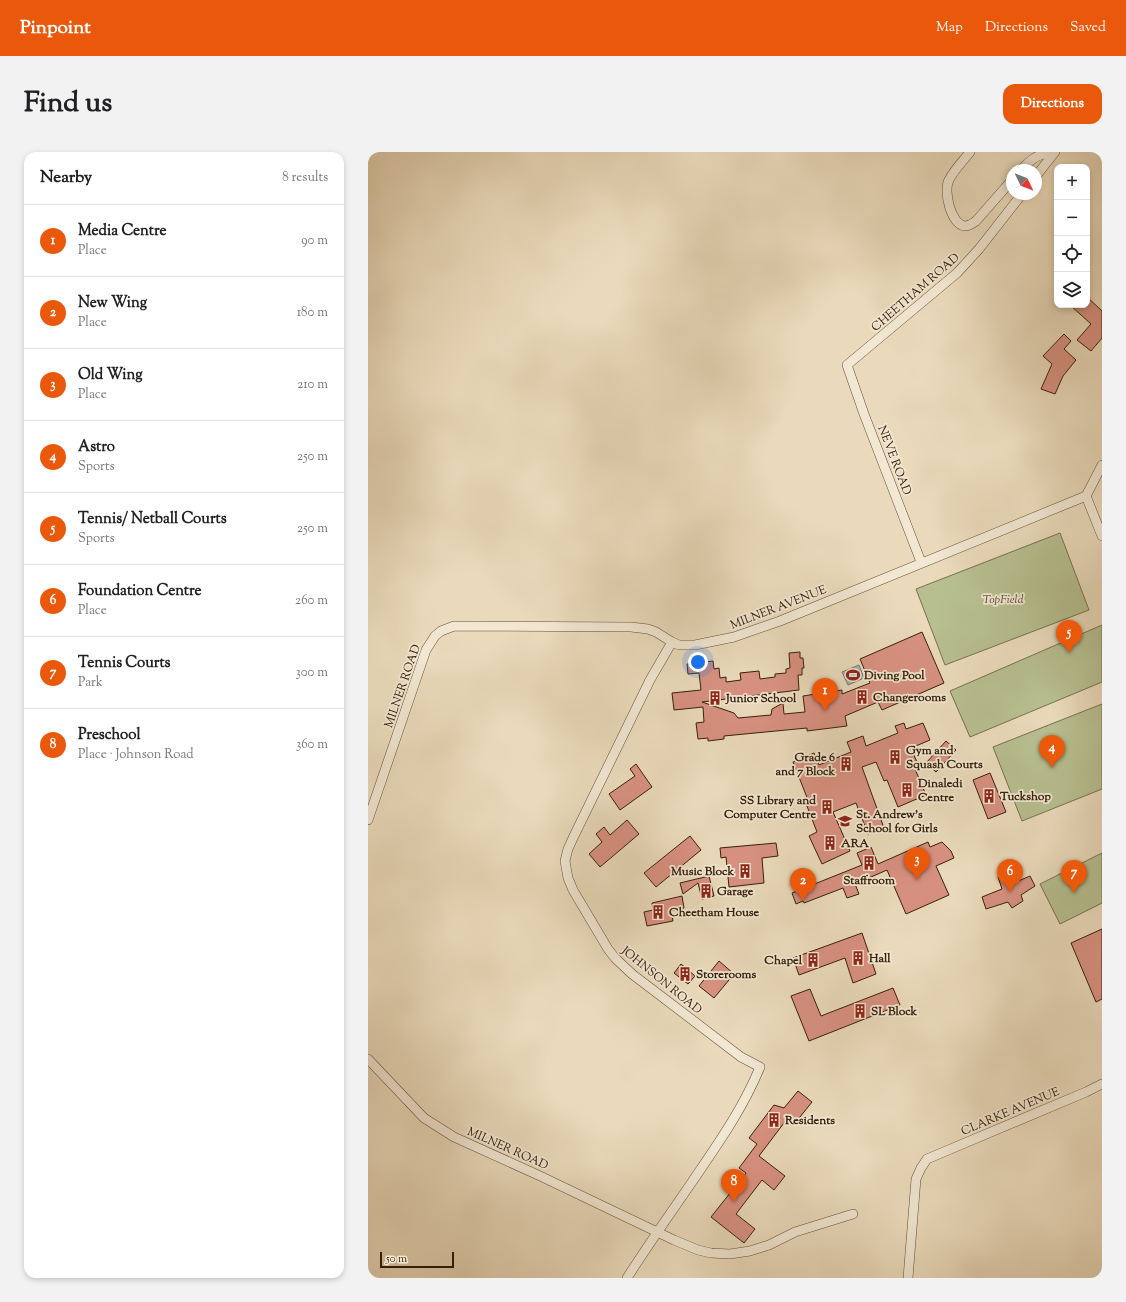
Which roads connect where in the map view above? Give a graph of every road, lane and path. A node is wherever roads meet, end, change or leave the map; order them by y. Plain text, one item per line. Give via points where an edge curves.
1 (970, 152) edge
2 (1055, 152) edge
3 (1027, 164) edge
4 (1042, 168) edge
5 (1006, 187) edge
6 (1017, 200) edge
7 (847, 365) joint
8 (1102, 465) edge
9 (1086, 496) junction
10 (1102, 536) edge
11 (921, 562) junction
12 (441, 631) joint
13 (672, 642) junction
14 (368, 820) edge
15 (368, 1059) edge
16 (1102, 1084) edge
17 (853, 1214) dead end
18 (657, 1232) junction
19 (627, 1278) edge
20 (908, 1278) edge

1 - 5 street via 947,185 950,209 957,221 964,226 970,226
2 - 3 street via 1042,153
2 - 4 street
6 - 7 street, CHEETHAM ROAD via 957,273
7 - 11 street, NEVE ROAD
8 - 9 street
9 - 10 street
9 - 11 street, MILNER AVENUE
11 - 13 street, MILNER AVENUE via 745,633 695,645 679,645
12 - 13 street, MILNER AVENUE via 454,626 631,627 648,629
12 - 14 street, MILNER ROAD via 431,640 426,650
13 - 18 street, JOHNSON ROAD via 650,680 573,838 565,861 573,890 615,958 632,974 735,1052 751,1064 760,1067 735,1118
15 - 18 street, MILNER ROAD via 424,1118 454,1137
16 - 20 street, CLARKE AVENUE via 927,1159 916,1179
17 - 18 street, MILNER ROAD via 795,1232 769,1245 730,1254 698,1250
18 - 19 street, JOHNSON ROAD

